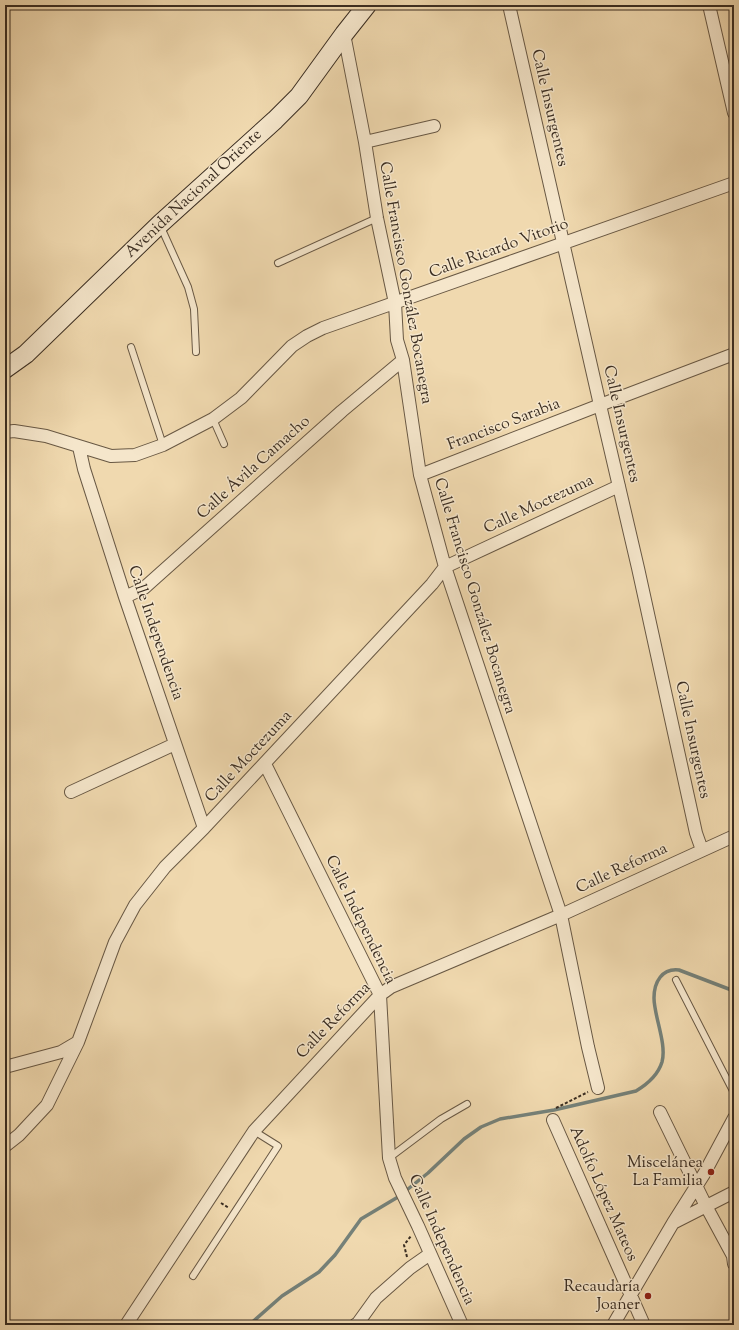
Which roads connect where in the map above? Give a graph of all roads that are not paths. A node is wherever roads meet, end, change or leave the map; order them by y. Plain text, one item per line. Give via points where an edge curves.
1 (367, 5) edge
2 (509, 5) edge
3 (709, 5) edge
4 (344, 34) junction
5 (734, 114) edge
6 (434, 126) dead end
7 (365, 142) junction
8 (734, 183) edge
9 (377, 218) junction
10 (160, 224) junction
11 (563, 243) junction
12 (278, 263) dead end
13 (395, 303) junction
14 (131, 347) dead end
15 (196, 352) dead end
16 (734, 354) edge
17 (403, 360) junction
18 (5, 369) edge
19 (600, 405) junction
20 (212, 419) junction
21 (5, 432) edge
22 (224, 444) dead end
23 (163, 445) junction
24 (79, 447) junction
25 (420, 476) junction
26 (619, 486) junction
27 (445, 567) junction
28 (125, 597) junction
29 (175, 744) junction
30 (265, 764) junction
31 (71, 792) dead end
32 (204, 828) junction
33 (734, 836) edge
34 (702, 850) junction
35 (561, 914) junction
36 (676, 980) dead end
37 (380, 995) junction
38 (78, 1042) junction
39 (5, 1067) edge
40 (598, 1088) road end
41 (734, 1093) edge
42 (467, 1104) dead end
43 (660, 1112) dead end
44 (734, 1118) edge
45 (553, 1120) road end
46 (254, 1131) junction
47 (5, 1146) edge
48 (389, 1158) junction
49 (696, 1186) junction
50 (734, 1192) edge
51 (706, 1206) junction
52 (673, 1223) junction
53 (430, 1254) junction
54 (734, 1264) edge
55 (193, 1276) dead end
56 (630, 1296) junction
57 (358, 1324) edge
58 (126, 1325) edge
59 (462, 1325) edge
60 (613, 1325) edge
61 (644, 1325) edge

1 - 4 street, Avenida Nacional Oriente
2 - 11 street, Calle Insurgentes
3 - 5 street
4 - 7 street, Calle Francisco González Bocanegra
4 - 10 street, Avenida Nacional Oriente via 299,96
6 - 7 street
7 - 9 street, Calle Francisco González Bocanegra
8 - 11 street, Calle Ricardo Vitorio
9 - 12 lane
9 - 13 street, Calle Francisco González Bocanegra
10 - 15 lane via 188,287 194,309
10 - 18 street, Avenida Nacional Oriente via 26,354
11 - 13 street, Calle Ricardo Vitorio
11 - 19 street, Calle Insurgentes
13 - 17 street, Calle Francisco González Bocanegra via 397,340
13 - 20 street, Calle Ricardo Vitorio via 307,336 292,346 241,398
14 - 23 lane
16 - 19 street, Francisco Sarabia
17 - 25 street, Calle Francisco González Bocanegra
17 - 28 street, Calle Ávila Camacho via 336,416 144,588
19 - 25 street, Francisco Sarabia
19 - 26 street, Calle Insurgentes
20 - 22 lane
20 - 23 street, Calle Ricardo Vitorio
21 - 24 street, Calle Ricardo Vitorio via 46,436
23 - 24 street, Calle Ricardo Vitorio via 135,455 111,456
24 - 28 street, Calle Independencia
25 - 27 street, Calle Francisco González Bocanegra
26 - 27 street, Calle Moctezuma
26 - 34 street, Calle Insurgentes via 696,833
27 - 30 street, Calle Moctezuma
27 - 35 street, Calle Francisco González Bocanegra
28 - 29 street, Calle Independencia
29 - 31 street
29 - 32 street, Calle Independencia
30 - 32 street, Calle Moctezuma
30 - 37 street, Calle Independencia
32 - 38 street, Calle Moctezuma via 164,867 136,905 115,942
33 - 34 street, Calle Reforma
34 - 35 street, Calle Reforma
35 - 37 street, Calle Reforma via 391,987
35 - 40 street, Calle Francisco González Bocanegra
36 - 41 lane
37 - 46 street, Calle Reforma
37 - 48 street, Calle Independencia
38 - 39 street via 61,1052
38 - 47 street, Calle Moctezuma via 47,1105
42 - 48 lane via 441,1119
43 - 49 street
44 - 49 street
45 - 56 street, Adolfo López Mateos
46 - 55 lane via 278,1146
46 - 58 street, Calle Reforma
48 - 53 street, Calle Independencia
49 - 51 street
49 - 52 street
50 - 51 street
51 - 52 street
51 - 54 street via 733,1256
52 - 56 street
53 - 57 street via 376,1298
53 - 59 street, Calle Independencia
56 - 60 street
56 - 61 street, Adolfo López Mateos

